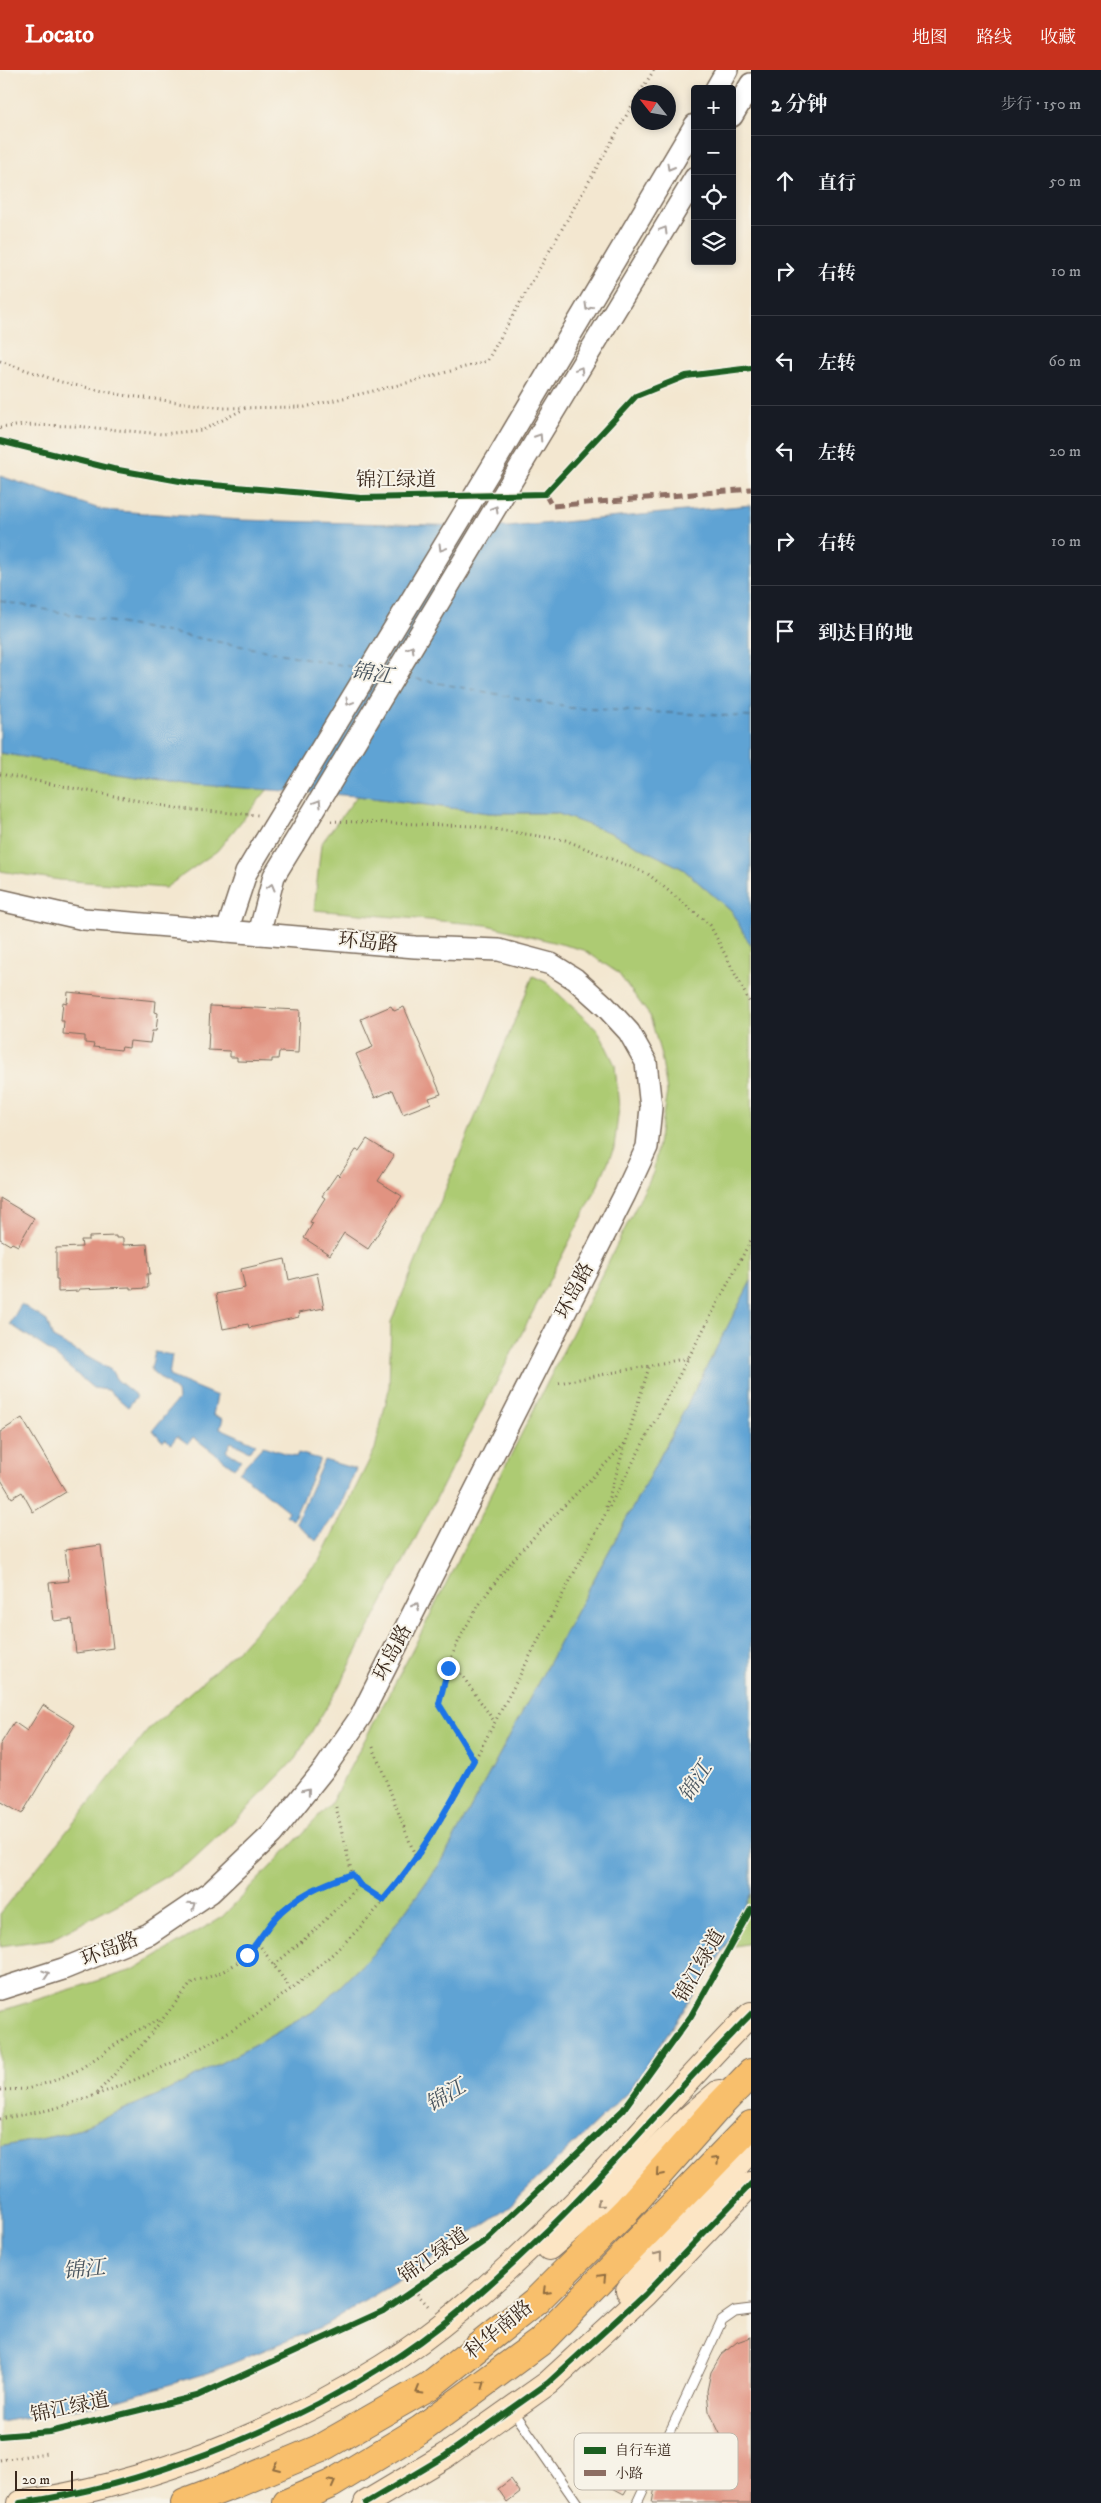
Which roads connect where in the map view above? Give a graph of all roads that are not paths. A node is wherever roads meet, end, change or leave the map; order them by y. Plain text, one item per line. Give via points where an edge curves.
1 (727, 70) edge
2 (751, 84) edge
3 (718, 85) edge
4 (736, 109) edge
5 (692, 130) edge
6 (691, 185) edge
7 (0, 900) edge
8 (227, 931) junction
9 (259, 934) junction
10 (0, 1989) edge
11 (751, 2014) edge
12 (751, 2064) edge
13 (751, 2073) edge
14 (751, 2125) edge
15 (751, 2150) edge
16 (751, 2184) edge
17 (751, 2308) edge
18 (444, 2323) junction
19 (512, 2408) junction
20 (670, 2433) edge
21 (445, 2456) junction
22 (643, 2490) edge
23 (20, 2503) edge
24 (185, 2503) edge
25 (287, 2503) edge
26 (366, 2503) edge
27 (577, 2503) edge
28 (637, 2503) edge

1 - 3 street
2 - 4 street
5 -> 8 street, bridge via 246,873
9 -> 6 street, bridge via 274,876
7 - 8 street, 环岛路 via 84,919
8 - 9 street, 环岛路
10 -> 9 street, 环岛路 via 63,1969 149,1934 211,1892 272,1834 325,1768 361,1716 647,1147 651,1108 646,1062 629,1032 605,1006 575,979 552,964 499,950 415,947
11 - 18 main road via 539,2238
12 -> 18 main road via 687,2119 618,2188 511,2281
13 -> 24 highway, 科华南路 via 626,2211 537,2300 429,2386 319,2448
25 -> 14 highway, 科华南路 via 331,2484 420,2430 540,2342
21 -> 15 main road via 635,2284 702,2202
16 - 19 main road via 644,2295 548,2383
17 - 20 lane via 735,2311 722,2320
18 - 23 main road via 382,2367 299,2414 176,2466 67,2497
19 - 21 main road
19 - 27 lane
21 - 26 main road
22 - 28 lane

